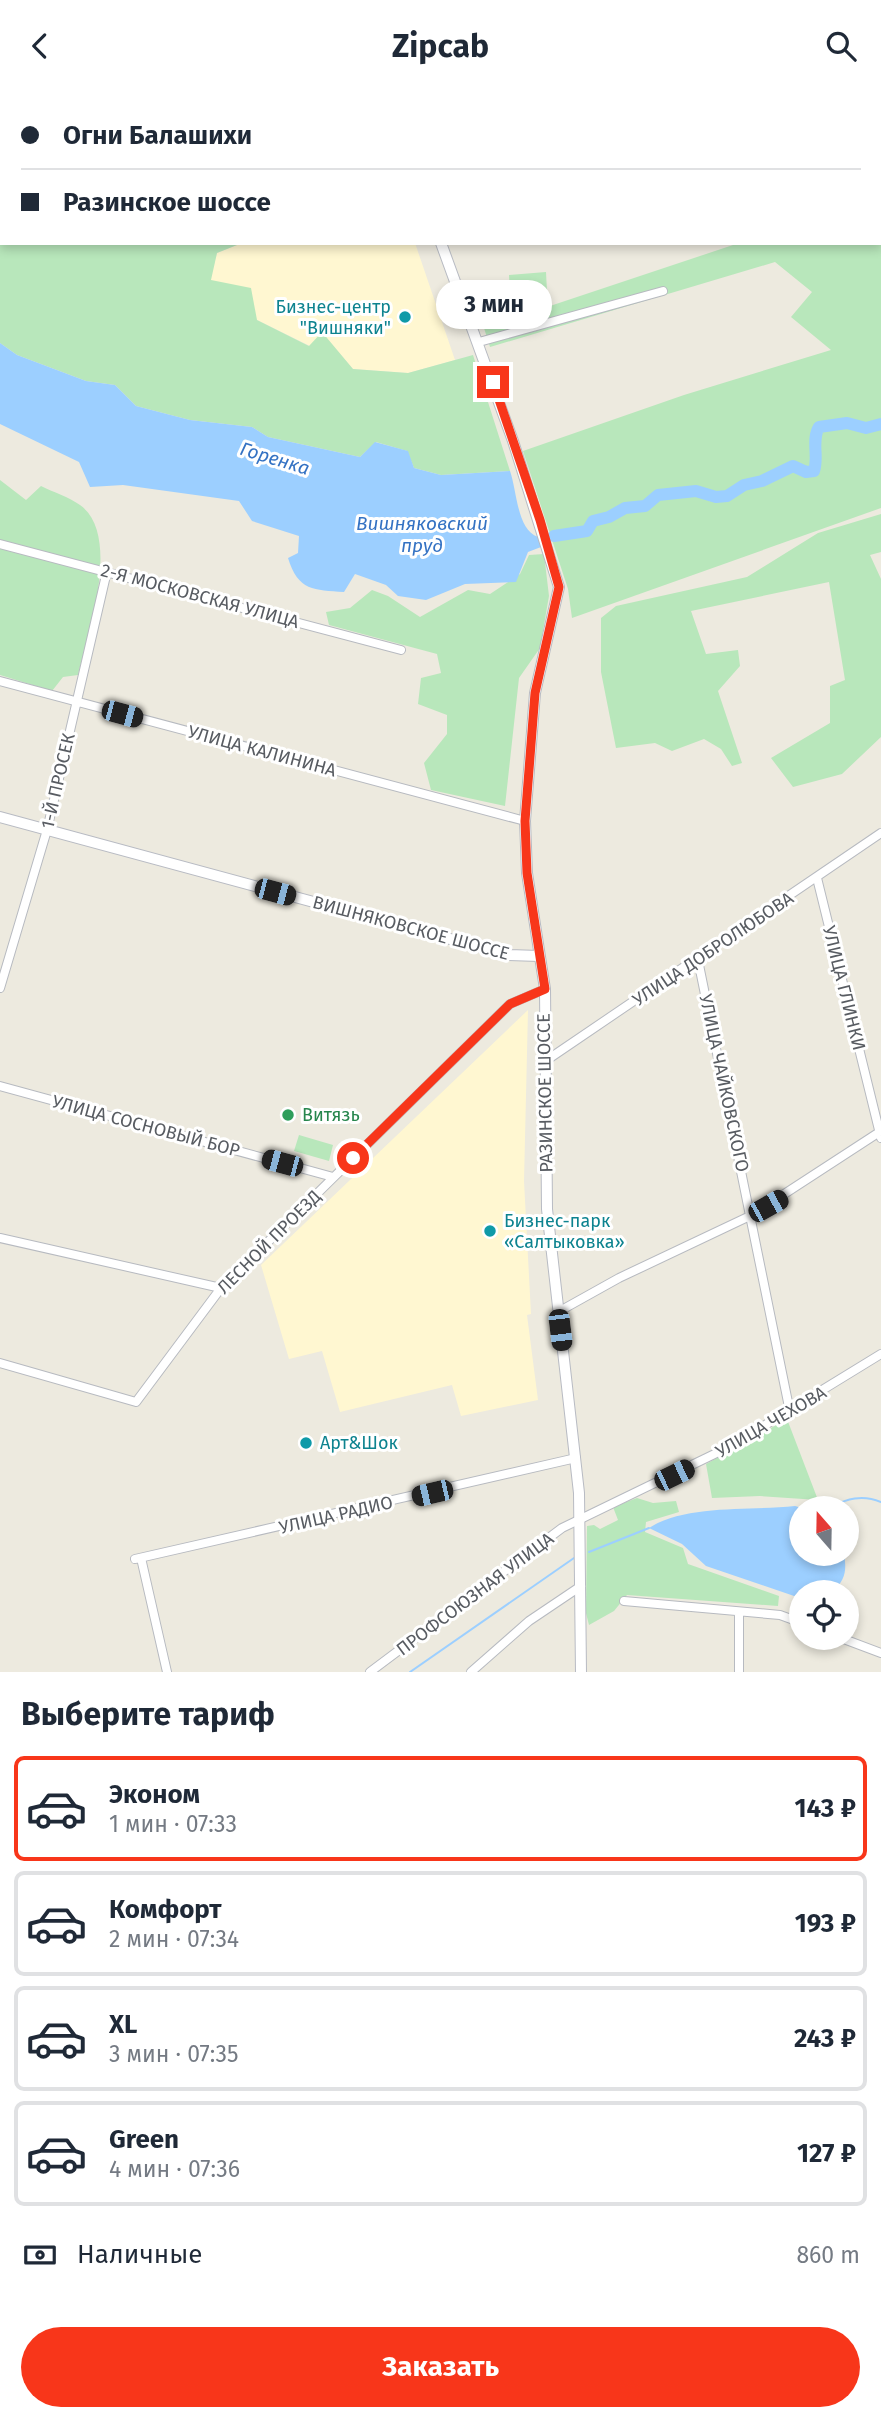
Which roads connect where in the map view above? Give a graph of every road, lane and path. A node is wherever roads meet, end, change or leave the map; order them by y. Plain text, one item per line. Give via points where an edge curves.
1 (443, 245) edge
2 (663, 291) dead end
3 (479, 342) junction
4 (0, 544) edge
5 (107, 572) junction
6 (401, 650) dead end
7 (0, 681) edge
8 (76, 701) junction
9 (0, 817) edge
10 (525, 821) junction
11 (47, 830) junction
12 (881, 833) edge
13 (817, 878) junction
14 (539, 956) junction
15 (698, 960) junction
16 (0, 988) edge
17 (545, 989) junction
18 (544, 1062) junction
19 (0, 1086) edge
20 (880, 1134) edge
21 (333, 1177) junction
22 (752, 1215) junction
23 (0, 1238) edge
24 (221, 1288) junction
25 (558, 1312) junction
26 (881, 1355) edge
27 (0, 1363) edge
28 (790, 1412) junction
29 (576, 1458) junction
30 (581, 1520) junction
31 (583, 1585) junction
32 (624, 1601) dead end
33 (739, 1613) junction
34 (789, 1618) edge
35 (859, 1645) edge
36 (881, 1653) edge
37 (167, 1672) edge
38 (370, 1672) edge
39 (471, 1672) edge
40 (581, 1672) edge
41 (739, 1672) edge

1 - 3 main road, РАЗИНСКОЕ ШОССЕ
2 - 3 street
3 - 10 main road, РАЗИНСКОЕ ШОССЕ via 559,587 535,693
4 - 5 street, 2-Я МОСКОВСКАЯ УЛИЦА
5 - 6 street, 2-Я МОСКОВСКАЯ УЛИЦА
5 - 8 street, 1-Й ПРОСЕК
7 - 8 street, УЛИЦА КАЛИНИНА
8 - 10 street, УЛИЦА КАЛИНИНА
8 - 11 street, 1-Й ПРОСЕК
9 - 11 main road, ВИШНЯКОВСКОЕ ШОССЕ
10 - 14 main road, РАЗИНСКОЕ ШОССЕ
11 - 14 main road, ВИШНЯКОВСКОЕ ШОССЕ via 509,955
11 - 16 street, 1-Й ПРОСЕК
12 - 13 street, УЛИЦА ДОБРОЛЮБОВА
13 - 15 street, УЛИЦА ДОБРОЛЮБОВА
13 - 20 street, УЛИЦА ГЛИНКИ
14 - 17 main road, РАЗИНСКОЕ ШОССЕ
15 - 18 street, УЛИЦА ДОБРОЛЮБОВА
15 - 22 street, УЛИЦА ЧАЙКОВСКОГО
17 - 18 main road, РАЗИНСКОЕ ШОССЕ
17 - 21 street, ЛЕСНОЙ ПРОЕЗД via 510,1004
18 - 25 main road, РАЗИНСКОЕ ШОССЕ via 547,1209
19 - 21 street, УЛИЦА СОСНОВЫЙ БОР
20 - 22 street
21 - 24 street, ЛЕСНОЙ ПРОЕЗД
22 - 25 street
22 - 28 street, УЛИЦА ЧАЙКОВСКОГО
23 - 24 street
24 - 27 street, ЛЕСНОЙ ПРОЕЗД via 136,1402
25 - 29 main road, РАЗИНСКОЕ ШОССЕ
26 - 28 street, УЛИЦА ЧЕХОВА
28 - 30 street, УЛИЦА ЧЕХОВА via 731,1447
29 - 30 main road, РАЗИНСКОЕ ШОССЕ
29 - 37 street, УЛИЦА РАДИО via 138,1559
30 - 31 main road, РАЗИНСКОЕ ШОССЕ
30 - 38 street, ПРОФСОЮЗНАЯ УЛИЦА via 562,1528
31 - 39 street via 529,1621
31 - 40 main road, РАЗИНСКОЕ ШОССЕ
32 - 33 street
33 - 34 street
33 - 41 street
35 - 36 street

